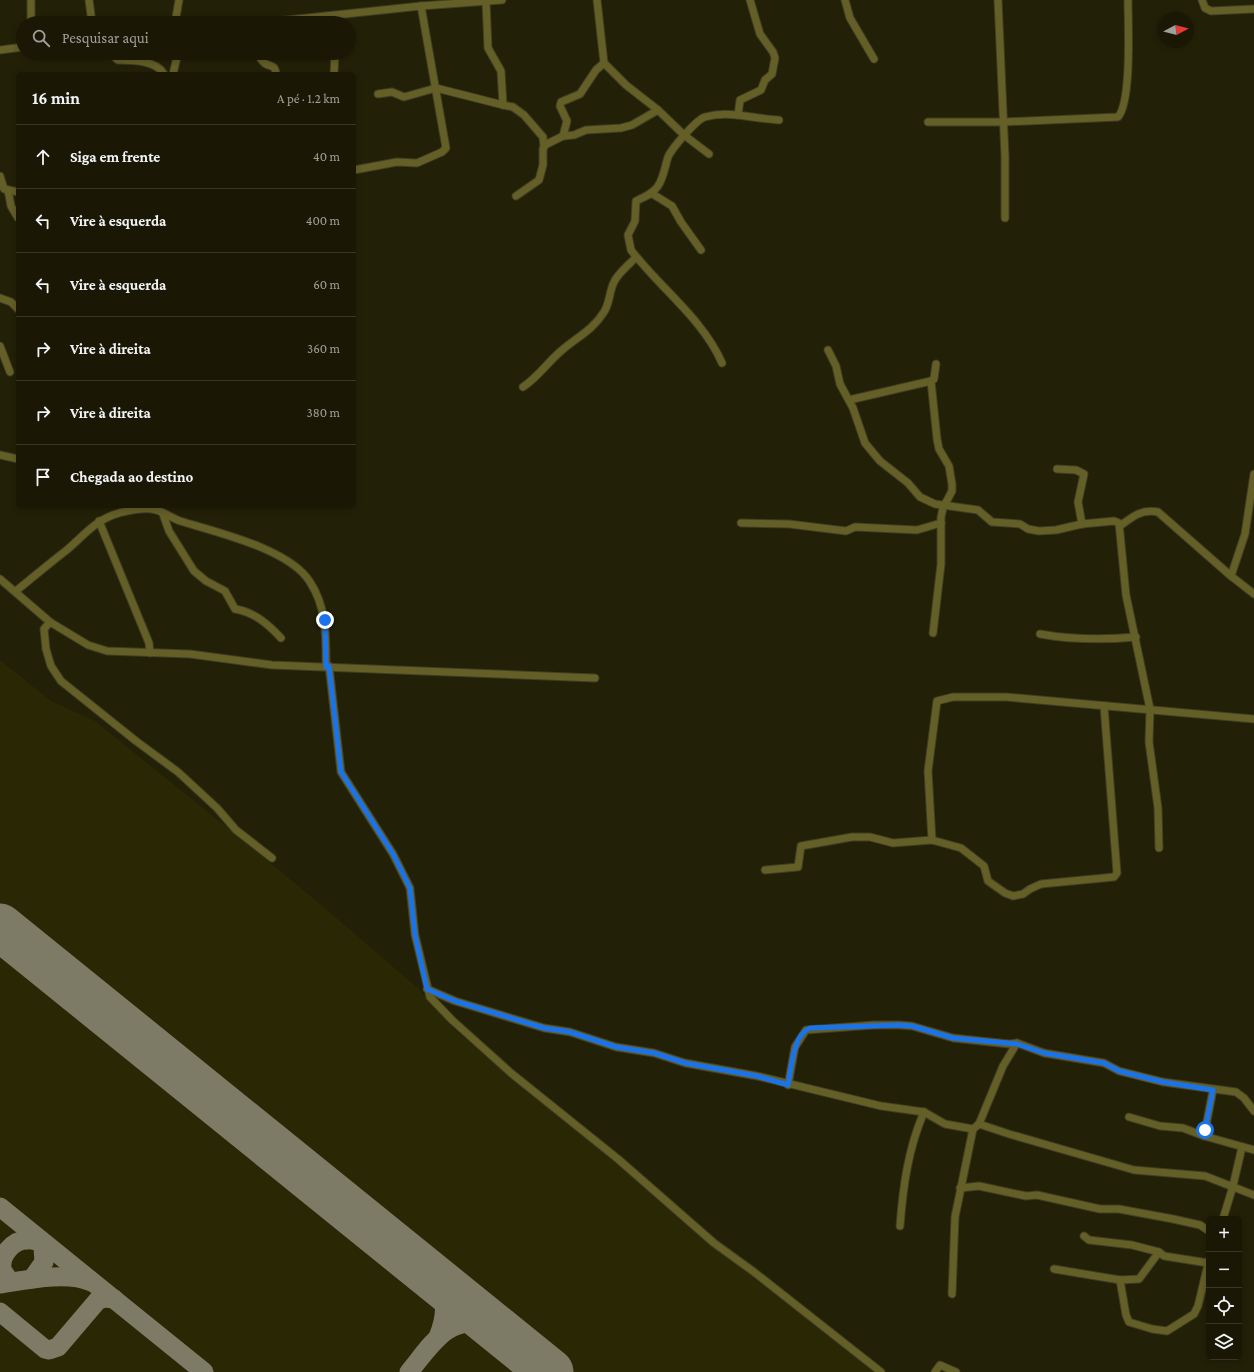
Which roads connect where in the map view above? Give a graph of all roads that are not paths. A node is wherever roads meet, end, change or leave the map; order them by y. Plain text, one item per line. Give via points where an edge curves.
1 (30, 0) edge
2 (89, 0) edge
3 (179, 0) edge
4 (502, 0) edge
5 (597, 0) edge
6 (750, 0) edge
7 (845, 0) edge
8 (998, 0) edge
9 (1128, 0) edge
10 (1202, 0) edge
11 (486, 1) edge
12 (421, 6) junction
13 (1254, 9) edge
14 (31, 16) edge
15 (91, 16) edge
16 (176, 16) edge
17 (356, 16) edge
18 (16, 48) edge
19 (0, 50) edge
20 (874, 59) dead end
21 (118, 60) edge
22 (130, 60) edge
23 (130, 60) edge
24 (176, 60) edge
25 (263, 60) edge
26 (335, 60) edge
27 (604, 63) junction
28 (163, 72) edge
29 (173, 72) edge
30 (276, 72) edge
31 (334, 72) edge
32 (436, 88) junction
33 (378, 94) dead end
34 (503, 105) junction
35 (658, 110) junction
36 (738, 115) junction
37 (779, 120) dead end
38 (928, 122) dead end
39 (1003, 122) junction
40 (563, 136) junction
41 (684, 136) junction
42 (544, 147) junction
43 (709, 154) dead end
44 (356, 170) edge
45 (0, 176) edge
46 (4, 187) edge
47 (16, 191) edge
48 (652, 193) junction
49 (516, 196) dead end
50 (16, 215) edge
51 (1005, 218) dead end
52 (701, 250) dead end
53 (636, 257) junction
54 (0, 298) edge
55 (16, 307) edge
56 (0, 346) edge
57 (828, 350) dead end
58 (722, 363) dead end
59 (936, 364) dead end
60 (10, 372) dead end
61 (931, 381) junction
62 (523, 387) dead end
63 (849, 400) junction
64 (0, 456) edge
65 (16, 459) edge
66 (1056, 469) dead end
67 (1254, 474) edge
68 (944, 505) junction
69 (139, 508) edge
70 (164, 514) junction
71 (99, 521) junction
72 (741, 523) dead end
73 (941, 523) junction
74 (1082, 524) junction
75 (1120, 526) junction
76 (1231, 576) junction
77 (0, 579) edge
78 (16, 591) junction
79 (1254, 594) edge
80 (50, 622) junction
81 (933, 633) dead end
82 (1040, 634) dead end
83 (1136, 637) junction
84 (281, 638) dead end
85 (150, 653) junction
86 (327, 667) junction
87 (595, 678) dead end
88 (1104, 706) junction
89 (1150, 710) junction
90 (1254, 719) edge
91 (932, 840) junction
92 (1159, 848) dead end
93 (272, 858) dead end
94 (765, 870) dead end
95 (427, 989) junction
96 (1017, 1044) junction
97 (788, 1085) junction
98 (1213, 1090) junction
99 (1254, 1111) edge
100 (924, 1112) junction
101 (1129, 1117) dead end
102 (976, 1126) junction
103 (1204, 1136) junction
104 (1242, 1146) junction
105 (1254, 1150) edge
106 (1233, 1186) junction
107 (960, 1188) junction
108 (1254, 1195) edge
109 (1223, 1216) edge
110 (900, 1226) dead end
111 (1206, 1229) edge
112 (1084, 1236) dead end
113 (1158, 1252) junction
114 (1206, 1261) edge
115 (1054, 1268) dead end
116 (1206, 1273) edge
117 (1120, 1280) junction
118 (952, 1294) dead end
119 (881, 1372) edge
120 (935, 1372) edge
121 (956, 1372) edge

1 - 14 street
2 - 15 street
3 - 16 street
4 - 11 street
5 - 27 street
6 - 36 street via 760,34 773,52 775,62 772,74 765,80 761,90 740,100
7 - 20 street via 850,18
8 - 39 street
9 - 39 street via 1126,86 1124,104 1118,117
10 - 13 street via 1205,8 1211,11
11 - 12 street
11 - 34 street via 488,48 501,70
12 - 17 street
12 - 32 street
18 - 19 street
21 - 22 street
23 - 28 street via 149,64
24 - 29 street
25 - 30 street via 273,65
26 - 31 street
27 - 35 street via 626,85
27 - 40 street via 596,70 580,94 561,102 560,106 567,121
32 - 33 street via 404,97 392,92
32 - 34 street
32 - 44 street via 445,150 417,163 397,162
34 - 42 street via 513,107 524,115 543,137
35 - 40 street via 632,125 586,130
35 - 41 street
36 - 37 street
36 - 41 street via 702,118
38 - 39 street
39 - 51 street
40 - 42 street
41 - 43 street
41 - 48 street via 669,155 662,178
42 - 49 street via 539,180
45 - 46 street
46 - 47 street
46 - 50 street
48 - 52 street via 672,206
48 - 53 street via 636,201 634,221 628,235 631,250
53 - 58 street via 696,322 713,345
53 - 62 street via 614,281 605,310 595,324 546,364 535,379
54 - 55 street
56 - 60 street
57 - 63 street via 836,366 840,384
59 - 61 street via 934,379
61 - 63 street
61 - 68 street via 937,439 949,466 952,484 952,491
63 - 68 street via 866,444 873,454 908,483 916,494
64 - 65 street
66 - 74 street via 1076,470 1084,474 1078,502
67 - 76 street via 1245,534
68 - 73 street
68 - 74 street via 978,510 992,522 1020,524 1039,531
69 - 70 street via 156,510
69 - 71 street
70 - 84 street via 169,531 198,576 225,591 235,609 245,610 268,624
70 - 86 street via 251,544 277,555 302,571 315,590 325,620
71 - 78 street
71 - 85 street via 148,639
72 - 73 street via 789,524 846,531 855,527 917,530
73 - 81 street via 941,564
74 - 75 street via 1114,521 1119,522
75 - 76 street via 1138,513 1149,510 1158,512
75 - 83 street via 1126,595
76 - 79 street
77 - 78 street
78 - 80 street
80 - 85 street via 88,645 106,651
80 - 93 street via 44,629 44,638 51,666 61,680 178,772 217,808 236,830
82 - 83 street via 1059,638 1101,640
83 - 89 street
85 - 86 street via 190,654 272,665
86 - 87 street
86 - 95 street via 341,772 393,854 410,888 415,935
88 - 89 street
88 - 91 street via 977,696 937,701 928,771
88 - 91 street via 1117,875 1041,884 1014,896 988,881 984,866 961,848
89 - 90 street
89 - 92 street via 1149,742 1157,803
91 - 94 street via 893,843 870,837 852,837 801,846 798,867
95 - 97 street via 455,1001 544,1028 570,1032 616,1047 654,1053 685,1063 757,1076
95 - 119 street via 430,997 442,1010 517,1078 618,1159 714,1243
96 - 97 street via 958,1039 912,1026 810,1028 803,1032 795,1047
96 - 98 street via 1044,1053 1104,1063 1119,1071 1163,1082
96 - 102 street via 1003,1066
97 - 100 street via 881,1106
98 - 99 street via 1241,1094
98 - 103 street
100 - 102 street via 945,1124
100 - 110 street via 911,1147
101 - 103 street via 1160,1126 1183,1128
102 - 106 street via 1134,1170 1200,1176
102 - 107 street
103 - 104 street
104 - 105 street
104 - 106 street
106 - 108 street
106 - 109 street
107 - 111 street via 979,1186 1026,1196 1037,1195 1100,1209 1119,1209 1173,1219 1200,1225
107 - 118 street via 955,1217
112 - 113 street via 1089,1240 1132,1245
113 - 114 street via 1164,1256
113 - 117 street via 1138,1279
115 - 117 street
116 - 117 street via 1194,1314 1167,1330 1152,1329 1129,1322
120 - 121 street via 940,1366

